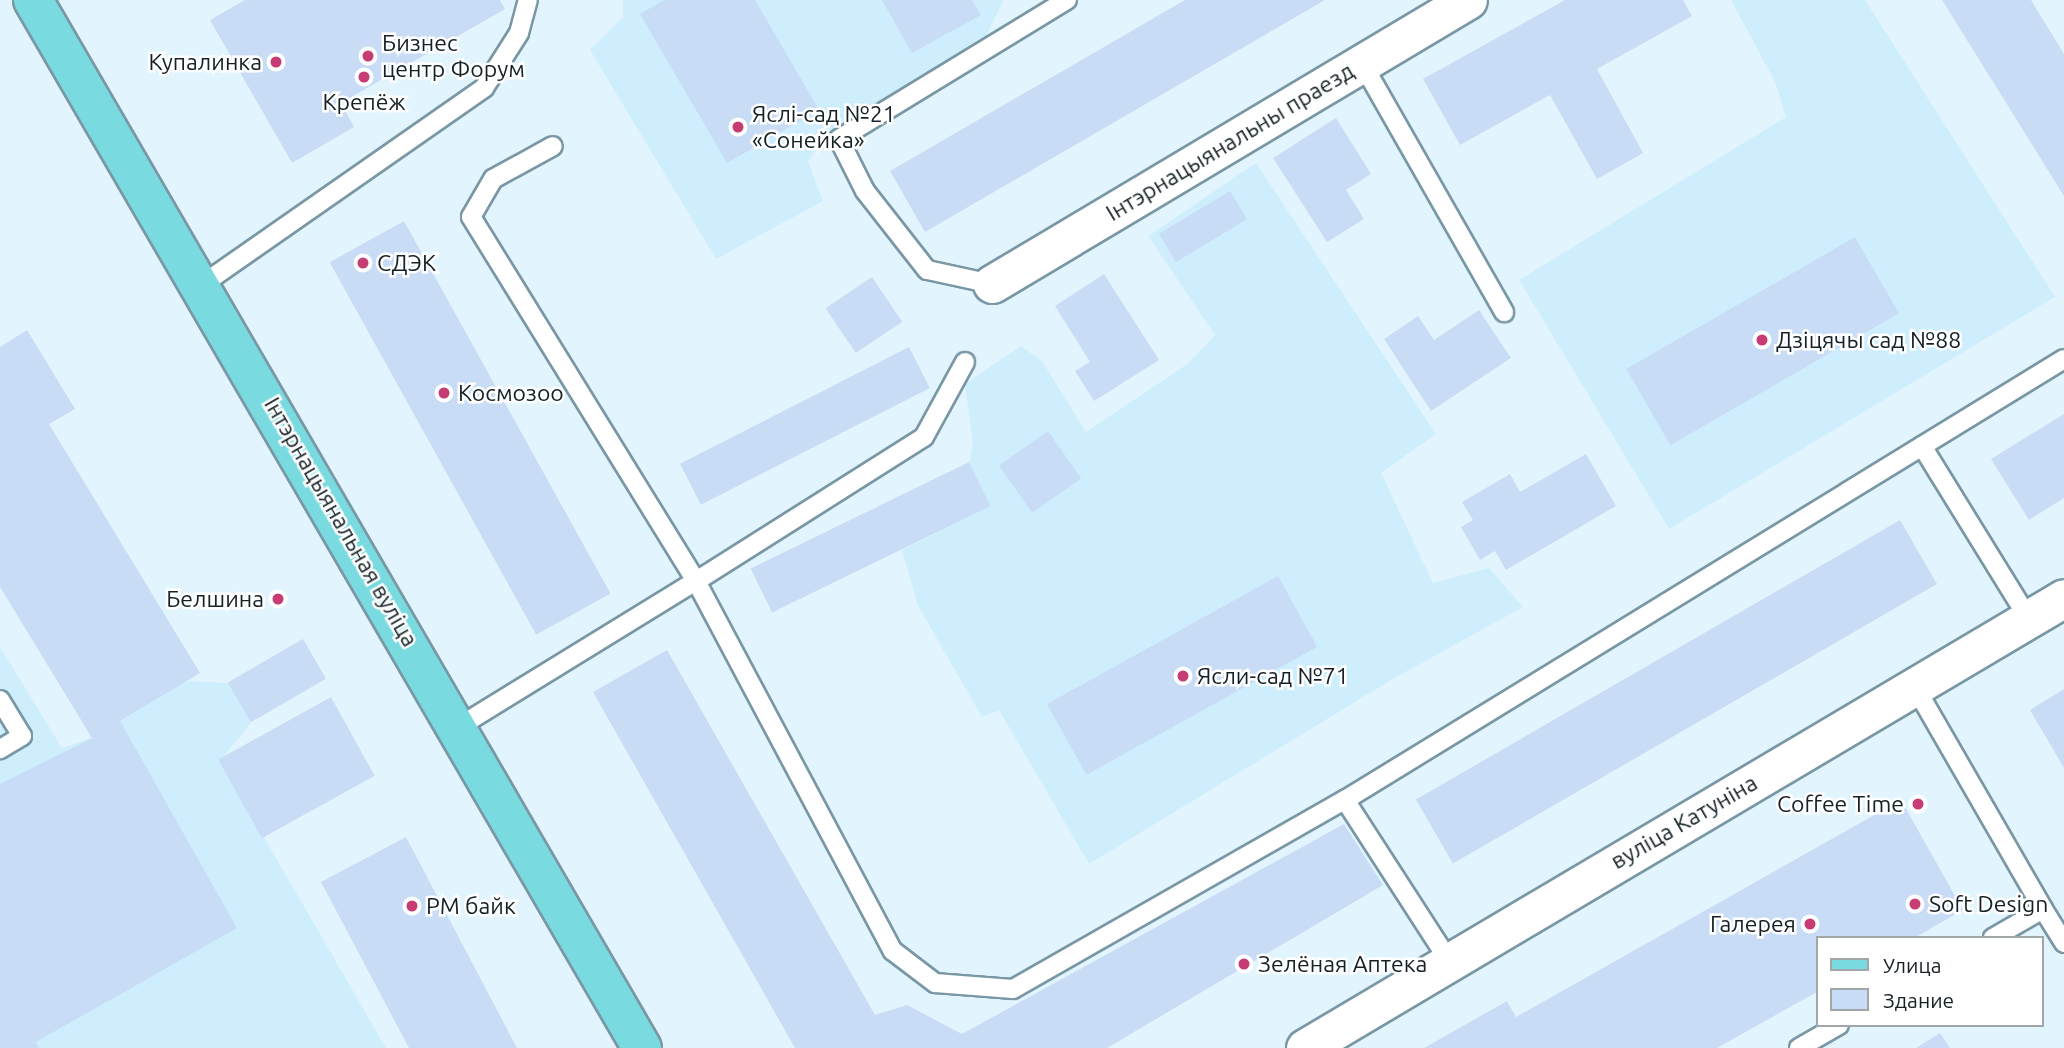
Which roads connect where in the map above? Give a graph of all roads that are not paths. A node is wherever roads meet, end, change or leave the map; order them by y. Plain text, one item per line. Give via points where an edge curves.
1 (33, 0) edge
2 (528, 0) edge
3 (1067, 0) edge
4 (1468, 0) edge
5 (1362, 63) junction
6 (553, 146) dead end
7 (203, 284) junction
8 (992, 284) joint
9 (1504, 312) dead end
10 (2064, 359) edge
11 (965, 362) dead end
12 (1922, 446) junction
13 (696, 581) junction
14 (2064, 598) edge
15 (2029, 619) junction
16 (1914, 687) junction
17 (0, 700) edge
18 (460, 726) junction
19 (0, 749) edge
20 (1345, 800) junction
21 (2043, 909) junction
22 (1996, 936) edge
23 (2064, 943) edge
24 (1449, 961) junction
25 (1836, 1027) edge
26 (642, 1048) edge
27 (1305, 1048) edge
28 (1799, 1048) edge

1 - 7 main road, Інтэрнацыянальная вуліца
2 - 7 lane via 519,33 484,88
3 - 8 lane via 839,139 865,191 927,270
4 - 5 street, Інтэрнацыянальны праезд
5 - 8 street, Інтэрнацыянальны праезд
5 - 9 lane
6 - 13 lane via 493,179 471,217
7 - 18 main road, Інтэрнацыянальная вуліца
10 - 12 lane
11 - 13 lane via 923,437
12 - 15 lane
12 - 20 lane
13 - 18 lane
13 - 20 lane via 893,951 935,983 1013,989
14 - 15 street, вуліца Катуніна
15 - 16 street, вуліца Катуніна
16 - 21 lane
16 - 24 street, вуліца Катуніна
17 - 19 lane via 22,736
18 - 26 main road, Інтэрнацыянальная вуліца
20 - 24 lane
21 - 22 lane
21 - 23 lane
24 - 27 street, вуліца Катуніна
25 - 28 lane

